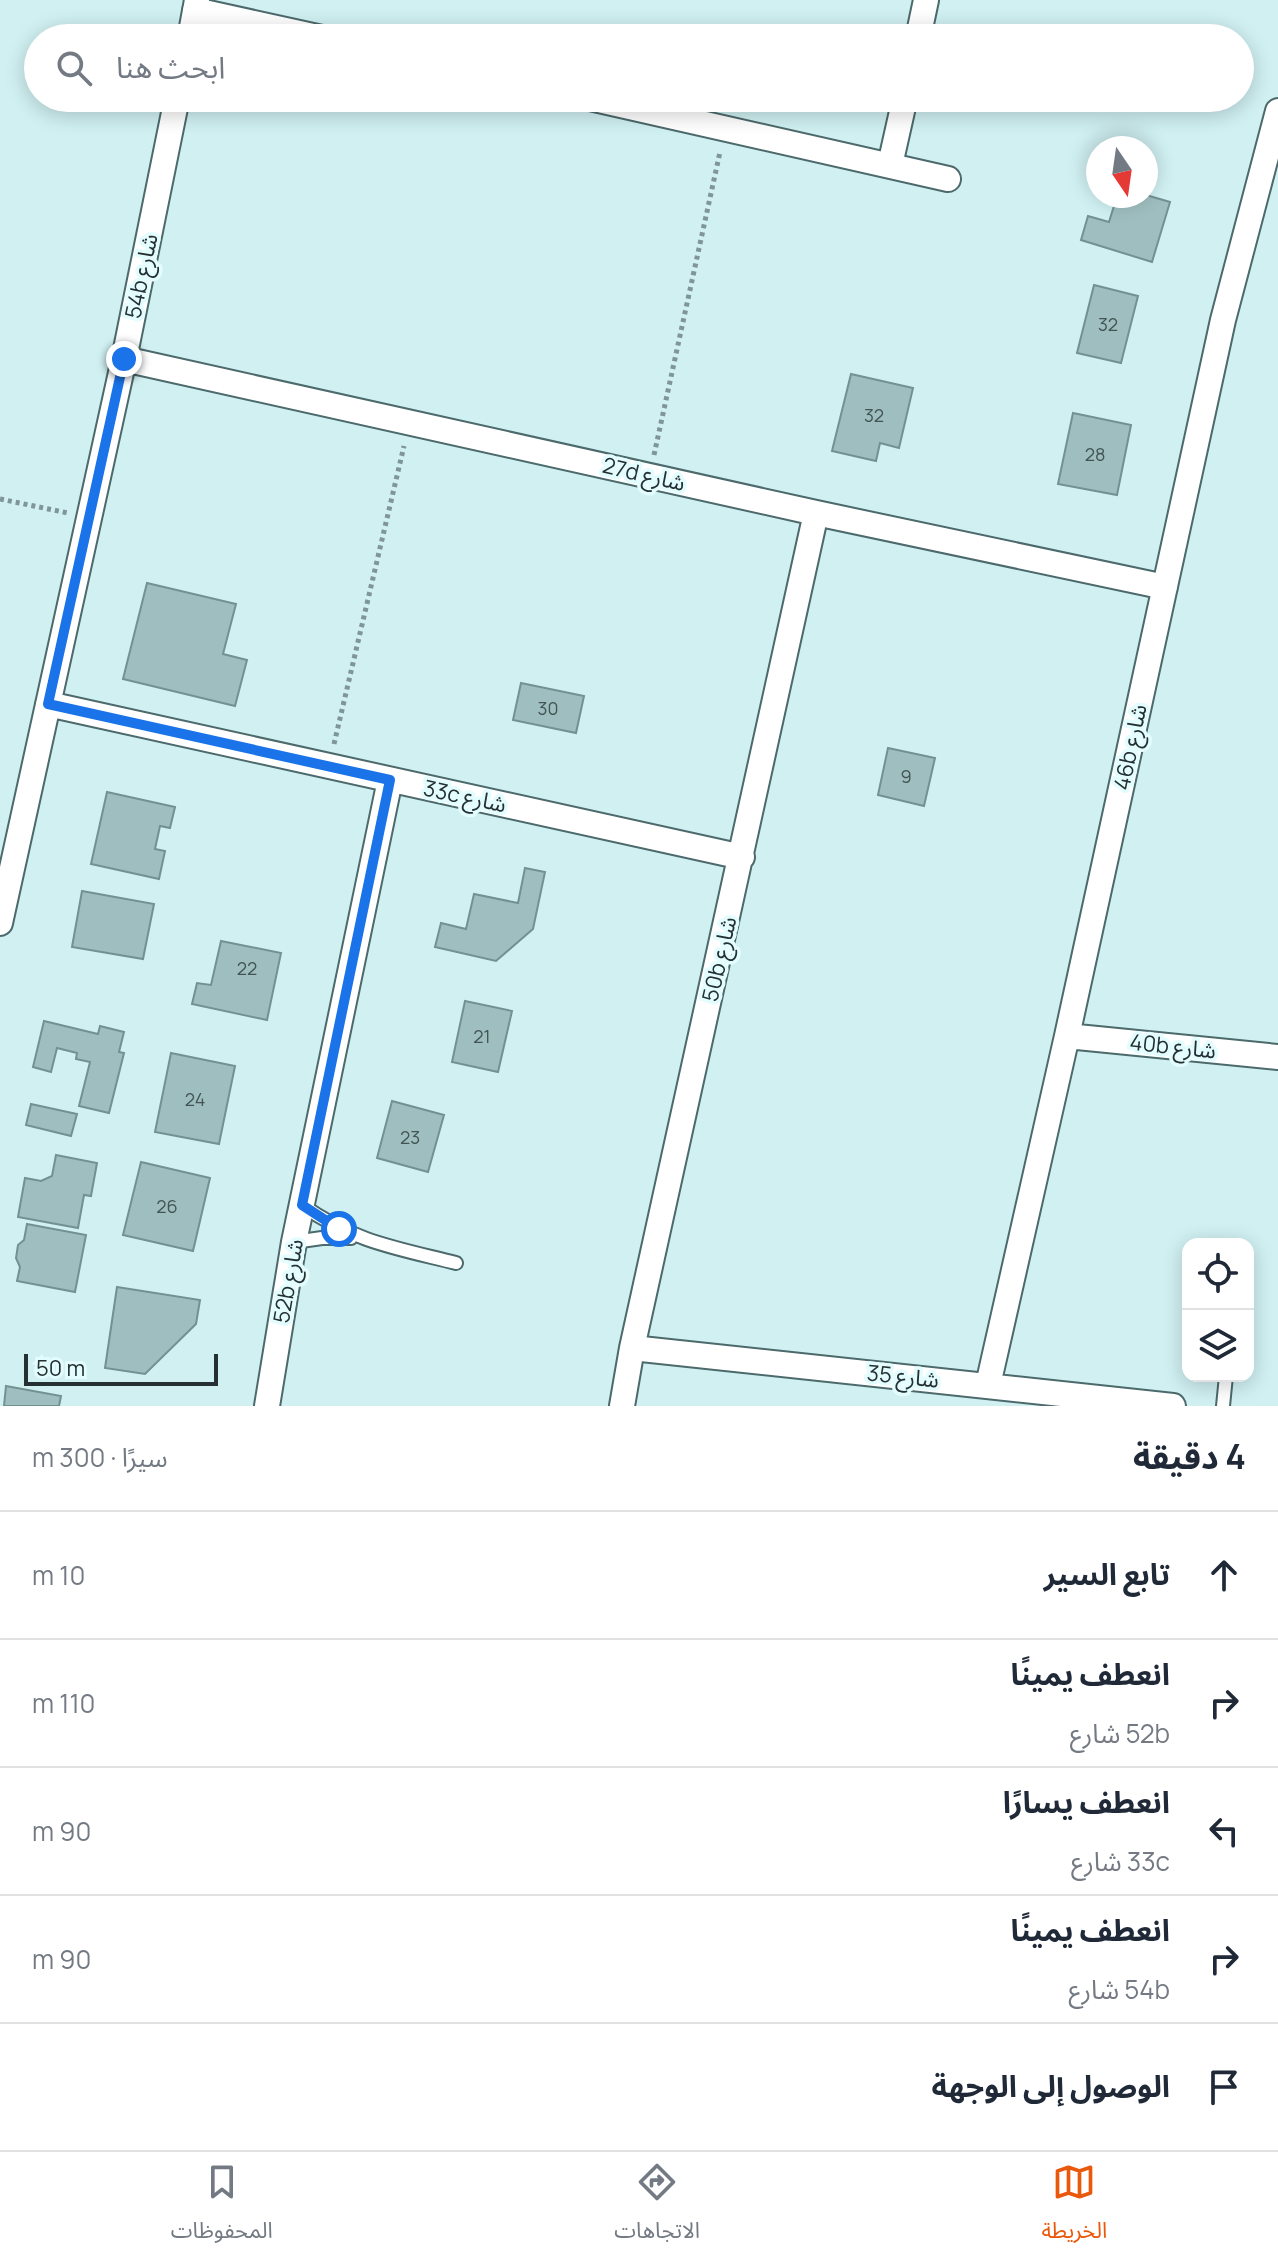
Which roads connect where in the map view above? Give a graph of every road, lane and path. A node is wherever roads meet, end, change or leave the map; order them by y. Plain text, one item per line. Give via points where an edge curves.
1 (926, 0) edge
2 (196, 5) edge
3 (269, 24) edge
4 (921, 24) edge
5 (1278, 111) edge
6 (174, 112) edge
7 (653, 112) edge
8 (902, 112) edge
9 (725, 128) junction
10 (1270, 163) edge
11 (890, 165) junction
12 (948, 179) dead end
13 (124, 359) junction
14 (410, 422) junction
15 (650, 475) junction
16 (0, 499) edge
17 (816, 513) junction
18 (89, 518) junction
19 (1165, 587) junction
20 (48, 704) junction
21 (329, 767) junction
22 (390, 780) junction
23 (742, 857) junction
24 (0, 923) edge
25 (1067, 1036) junction
26 (1278, 1057) edge
27 (302, 1205) junction
28 (360, 1239) junction
29 (294, 1242) junction
30 (456, 1263) dead end
31 (632, 1348) junction
32 (1225, 1382) edge
33 (988, 1385) junction
34 (267, 1406) edge
35 (622, 1406) edge
36 (1173, 1406) edge
37 (1223, 1406) edge

1 - 4 street
2 - 3 street
5 - 10 street, 46b شارع
6 - 13 street, 54b شارع
7 - 9 street
8 - 11 street
9 - 11 street
9 - 15 path
10 - 19 street, 46b شارع via 1223,320
11 - 12 street
13 - 14 street, 27d شارع
13 - 18 street, 54b شارع
14 - 15 street, 27d شارع
14 - 21 path
15 - 17 street, 27d شارع
16 - 18 path
17 - 19 street, 27d شارع
17 - 23 street, 50b شارع
18 - 20 street, 54b شارع
19 - 25 street, 46b شارع
20 - 21 street, 33c شارع
20 - 24 street, 54b شارع
21 - 22 street, 33c شارع
22 - 23 street, 33c شارع
22 - 27 street, 52b شارع
23 - 31 street, 50b شارع
25 - 26 street, 40b شارع
25 - 33 street, 46b شارع
27 - 28 lane
27 - 29 street, 52b شارع
28 - 29 lane
28 - 30 lane
29 - 34 street, 52b شارع
31 - 33 street, شارع 35
31 - 35 street, 50b شارع
32 - 37 lane
33 - 36 street, شارع 35

